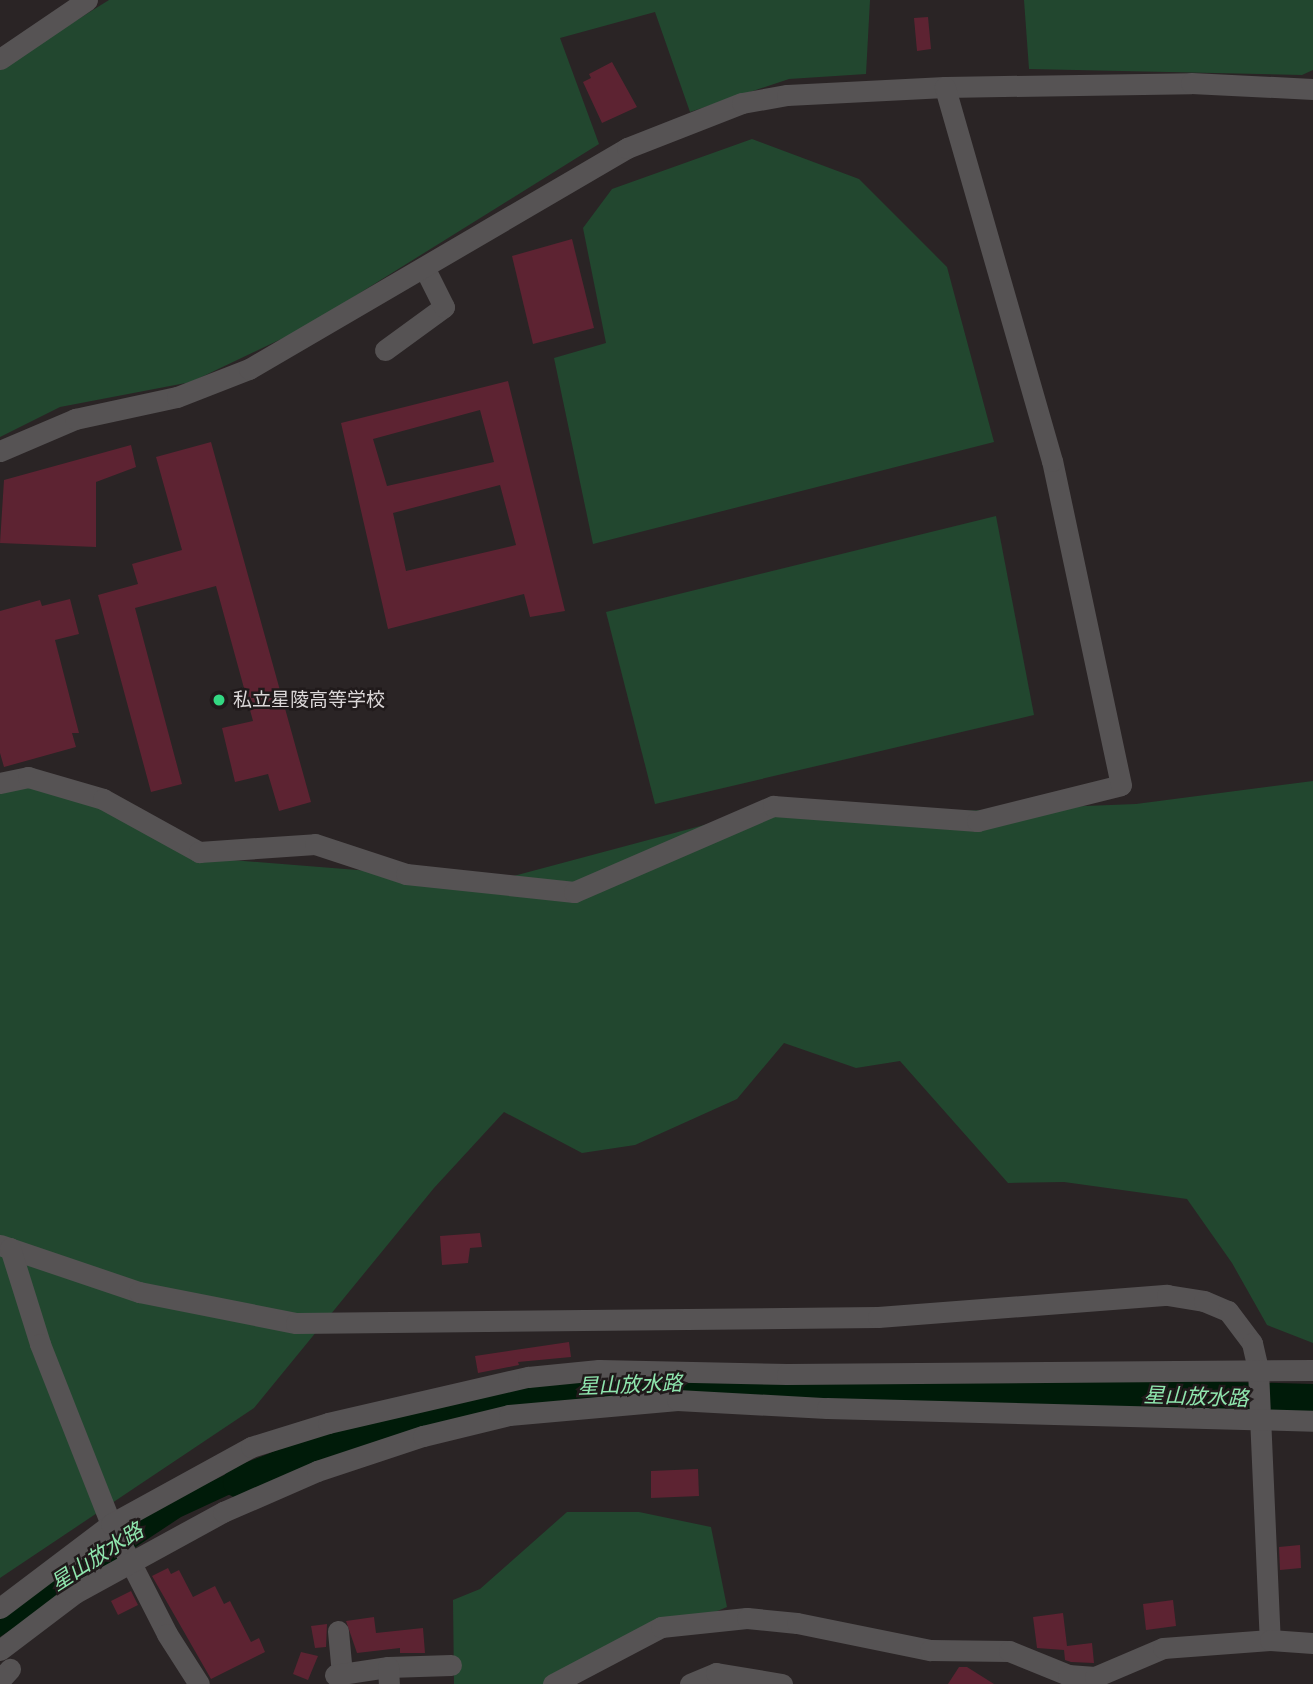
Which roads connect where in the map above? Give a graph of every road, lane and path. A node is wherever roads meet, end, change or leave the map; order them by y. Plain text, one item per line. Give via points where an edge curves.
1 (87, 0) edge
2 (0, 59) edge
3 (945, 87) junction
4 (1313, 89) edge
5 (425, 269) junction
6 (385, 350) dead end
7 (0, 451) edge
8 (0, 783) edge
9 (5, 1247) edge
10 (1258, 1370) junction
11 (1313, 1370) edge
12 (1258, 1420) junction
13 (1313, 1421) edge
14 (111, 1524) junction
15 (130, 1565) junction
16 (0, 1608) edge
17 (338, 1631) dead end
18 (1270, 1640) junction
19 (1313, 1643) edge
20 (0, 1650) edge
21 (451, 1665) dead end
22 (388, 1676) edge
23 (199, 1684) edge
24 (553, 1684) edge
25 (690, 1684) edge
26 (782, 1684) edge

1 - 2 street
3 - 4 street via 1191,83
3 - 5 street via 787,95 695,118 627,148
3 - 8 street via 1052,461 1121,785 977,821 773,806 574,891 406,874 316,844 199,852 103,799 28,777
5 - 6 street via 444,307
5 - 7 street via 249,369 198,391 75,419
9 - 10 street via 139,1292 296,1323 878,1317 1167,1295 1228,1311 1252,1343
9 - 14 street
10 - 11 street
10 - 12 street
10 - 14 street via 786,1374 599,1370 528,1377 328,1423 251,1447
12 - 13 street
12 - 15 street via 677,1400 509,1415 423,1436 317,1471 223,1512
12 - 18 street
14 - 15 street
14 - 16 street
15 - 20 street via 75,1593
15 - 23 street
17 - 22 street via 338,1674
18 - 19 street
18 - 24 street via 1163,1648 1095,1677 1068,1675 1009,1651 930,1650 797,1622 747,1618 661,1627
21 - 22 street
25 - 26 street via 716,1673

